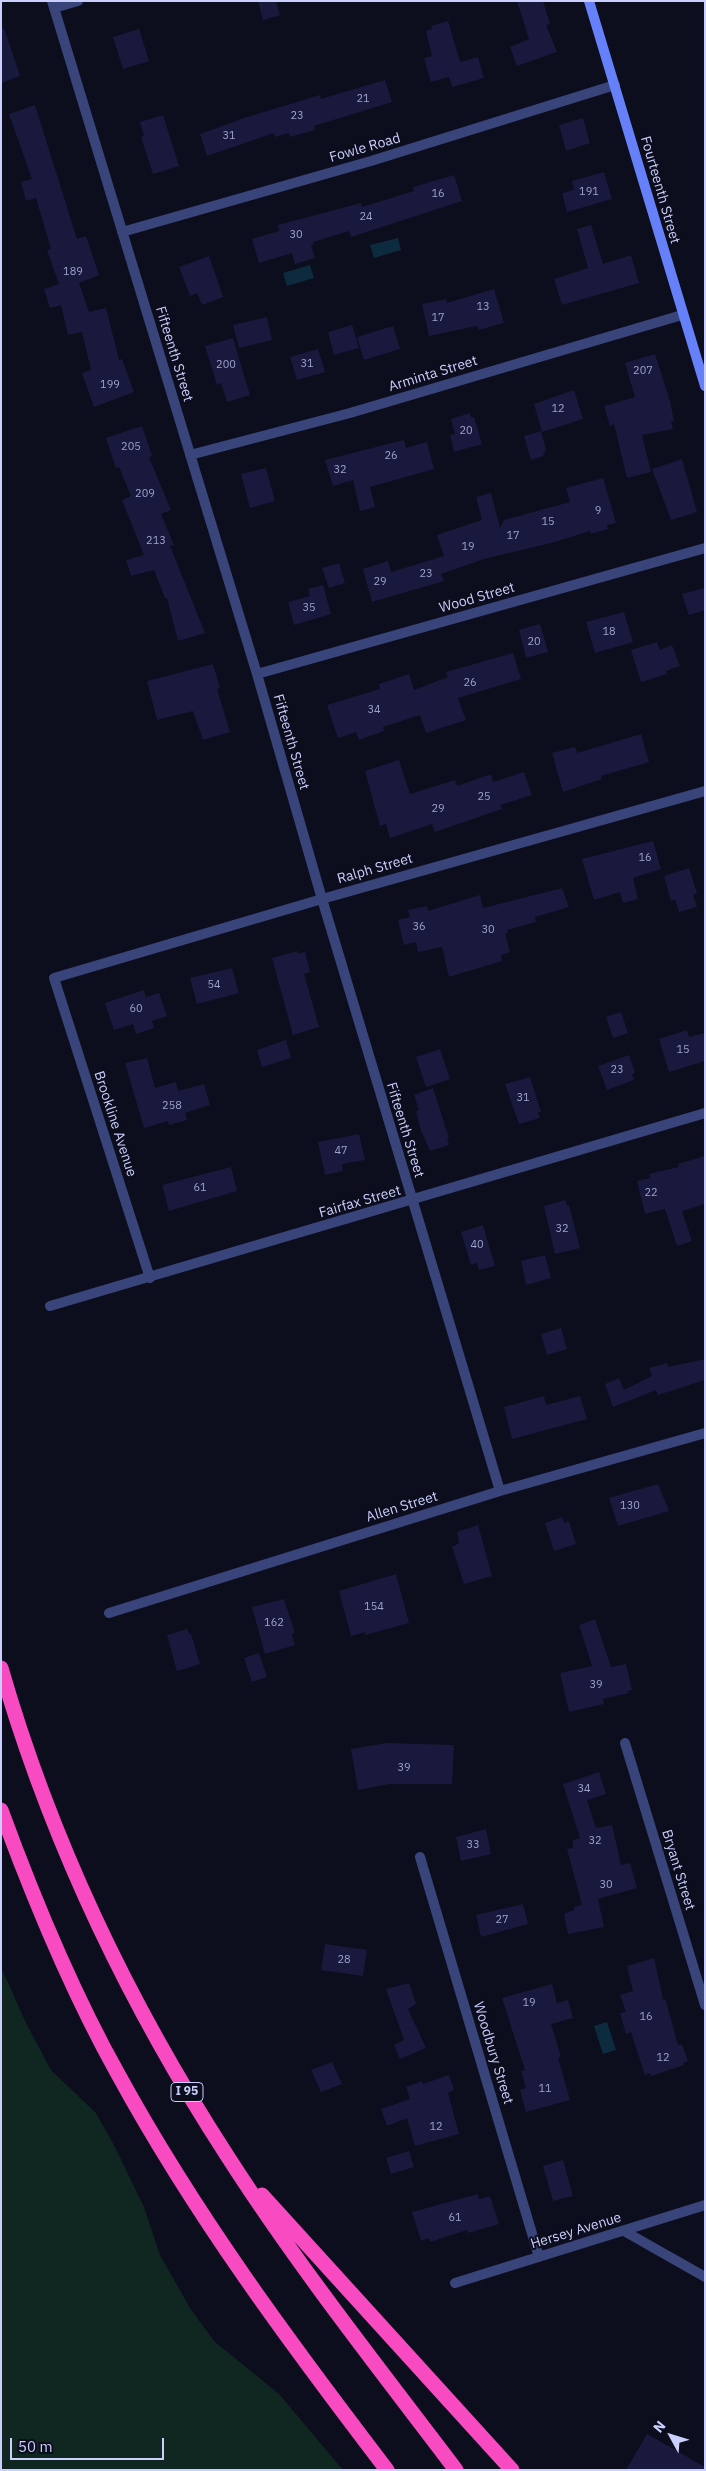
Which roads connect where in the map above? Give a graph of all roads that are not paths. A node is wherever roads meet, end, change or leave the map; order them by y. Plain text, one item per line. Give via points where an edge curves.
1 (78, 1) edge
2 (589, 1) edge
3 (53, 5) edge
4 (615, 85) junction
5 (122, 232) junction
6 (682, 315) junction
7 (705, 386) edge
8 (190, 455) junction
9 (705, 548) edge
10 (257, 674) junction
11 (705, 791) edge
12 (322, 899) junction
13 (54, 978) joint
14 (705, 1113) edge
15 (412, 1201) junction
16 (150, 1278) junction
17 (50, 1306) dead end
18 (705, 1433) edge
19 (500, 1491) junction
20 (109, 1613) dead end
21 (1, 1668) edge
22 (625, 1743) dead end
23 (1, 1810) edge
24 (420, 1857) dead end
25 (705, 2006) edge
26 (228, 2157) junction
27 (705, 2205) edge
28 (624, 2231) junction
29 (539, 2257) junction
30 (705, 2278) edge
31 (456, 2283) dead end
32 (365, 2441) junction
33 (382, 2470) edge
34 (387, 2470) edge
35 (456, 2470) edge
36 (512, 2470) edge

1 - 3 street
2 - 4 street, Fourteenth Street
3 - 5 street, Fifteenth Street
4 - 5 street, Fowle Road via 371,161
4 - 6 street, Fourteenth Street
5 - 8 street, Fifteenth Street
6 - 7 street, Fourteenth Street
6 - 8 street, Arminta Street via 350,414
8 - 10 street, Fifteenth Street
9 - 10 street, Wood Street
10 - 12 street, Fifteenth Street
11 - 12 street, Ralph Street
12 - 13 street, Ralph Street
12 - 15 street, Fifteenth Street
13 - 16 street, Brookline Avenue
14 - 15 street, Fairfax Street
15 - 16 street, Fairfax Street
15 - 19 street, Fifteenth Street
16 - 17 street, Fairfax Street
18 - 19 street, Allen Street
19 - 20 street, Allen Street
21 - 26 highway, I 95 via 24,1744 81,1888 150,2025
22 - 25 street, Bryant Street
23 - 32 highway via 53,1944 117,2073 153,2137 233,2261
24 - 29 street, Woodbury Street
26 - 35 highway, I 95 via 315,2283
26 - 36 highway
27 - 28 street, Hersey Avenue
28 - 29 street, Hersey Avenue
28 - 30 street
29 - 31 street, Hersey Avenue
32 - 33 highway
32 - 34 highway

